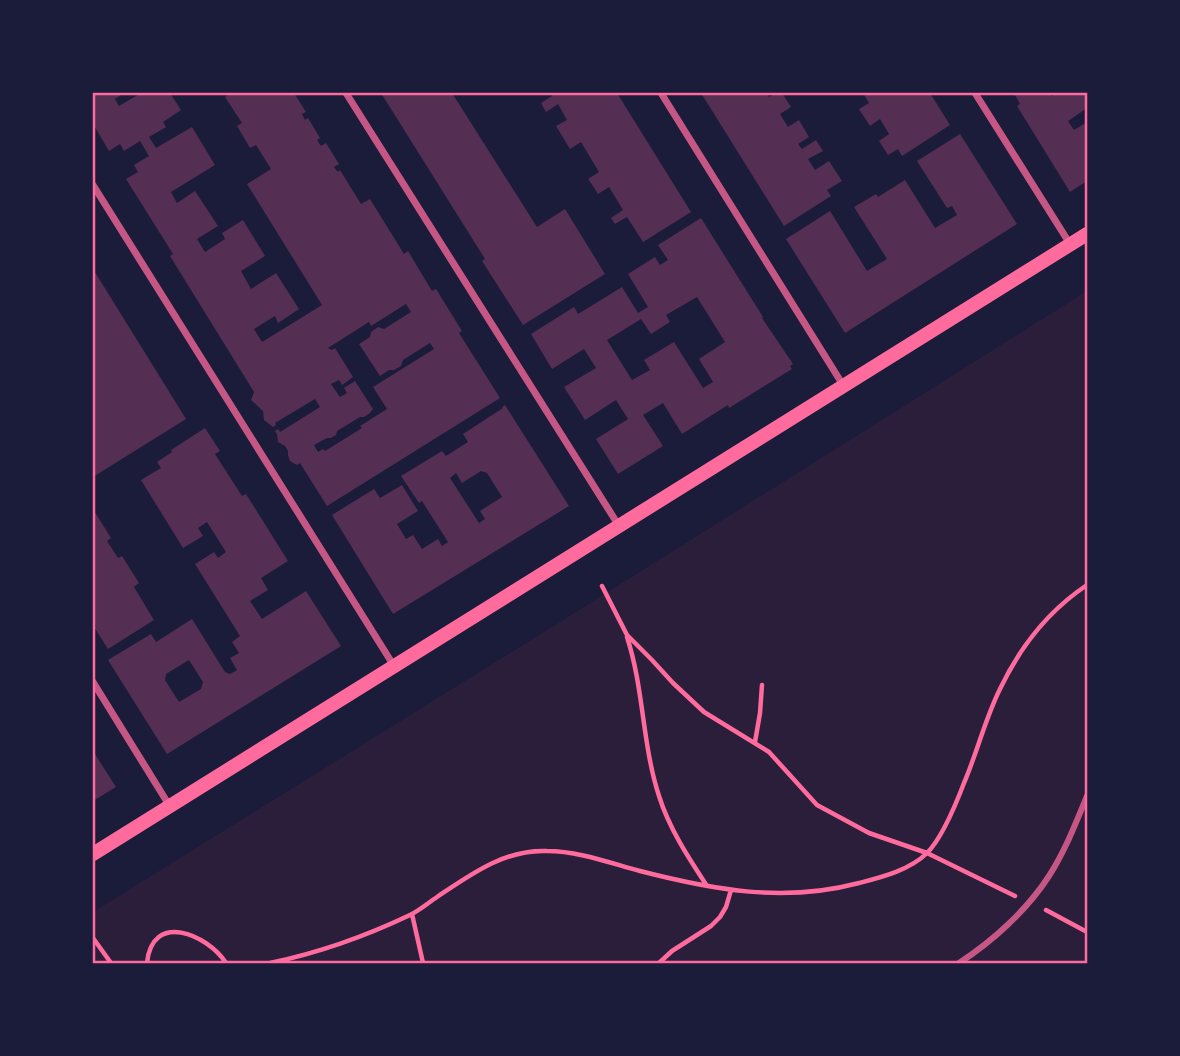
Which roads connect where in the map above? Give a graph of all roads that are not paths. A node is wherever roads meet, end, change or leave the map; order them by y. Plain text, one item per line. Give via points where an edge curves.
1 (346, 93) edge
2 (661, 93) edge
3 (975, 93) edge
4 (93, 185) edge
5 (1087, 234) edge
6 (1070, 245) junction
7 (844, 386) junction
8 (619, 526) junction
9 (394, 666) junction
10 (93, 682) edge
11 (1087, 796) edge
12 (169, 805) junction
13 (93, 854) edge
14 (959, 963) edge

1 - 8 street
2 - 7 street
3 - 6 street
4 - 9 street
5 - 6 main road
6 - 7 main road
7 - 8 main road
8 - 9 main road
9 - 12 main road
10 - 12 street
11 - 14 street via 1043,883 997,934
12 - 13 main road

